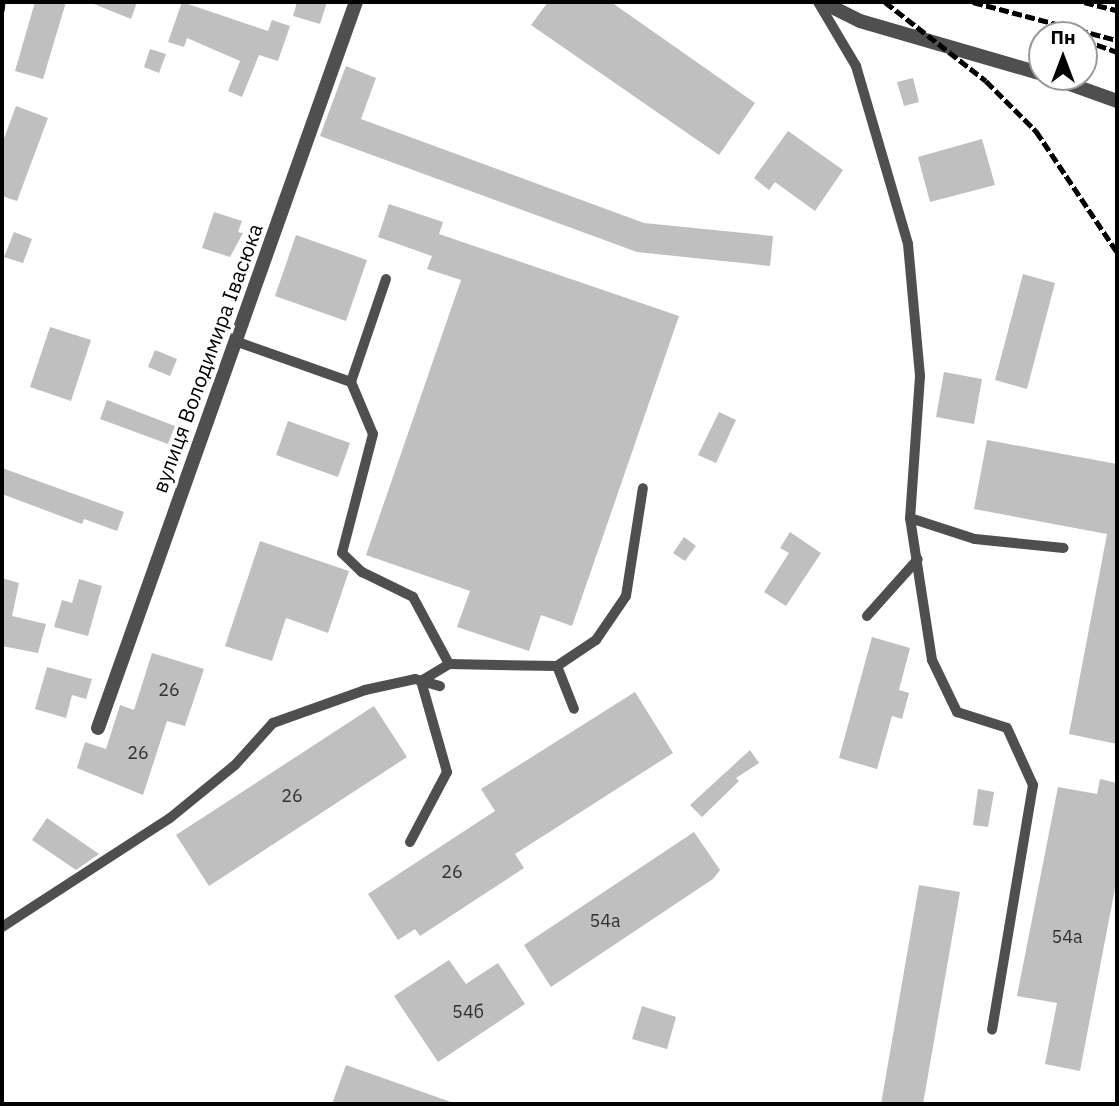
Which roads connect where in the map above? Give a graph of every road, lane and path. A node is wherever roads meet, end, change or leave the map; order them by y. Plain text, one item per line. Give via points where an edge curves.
1 (356, 2) edge
2 (820, 2) edge
3 (1028, 70) edge
4 (1089, 91) edge
5 (1117, 101) edge
6 (386, 279) dead end
7 (235, 341) junction
8 (351, 382) junction
9 (643, 488) dead end
10 (911, 517) junction
11 (1064, 548) dead end
12 (917, 559) junction
13 (867, 616) dead end
14 (449, 664) junction
15 (557, 666) junction
16 (421, 681) junction
17 (440, 686) dead end
18 (574, 709) dead end
19 (97, 728) dead end
20 (410, 842) dead end
21 (2, 927) edge
22 (992, 1030) dead end

1 - 7 street, вулиця Володимира Івасюка
2 - 3 street via 860,21
2 - 10 lane via 856,66 908,244 920,376
4 - 5 street
6 - 8 lane
7 - 8 lane
7 - 19 street, вулиця Володимира Івасюка
8 - 14 lane via 373,434 342,553 362,572 413,597
9 - 15 lane via 626,596 596,640
10 - 11 lane via 975,539
10 - 12 lane
12 - 13 lane
12 - 22 lane via 932,660 957,712 1007,728 1033,785
14 - 15 lane
14 - 16 lane
15 - 18 lane
16 - 17 lane
16 - 20 lane via 447,772
16 - 21 lane via 365,690 273,723 235,765 170,818

